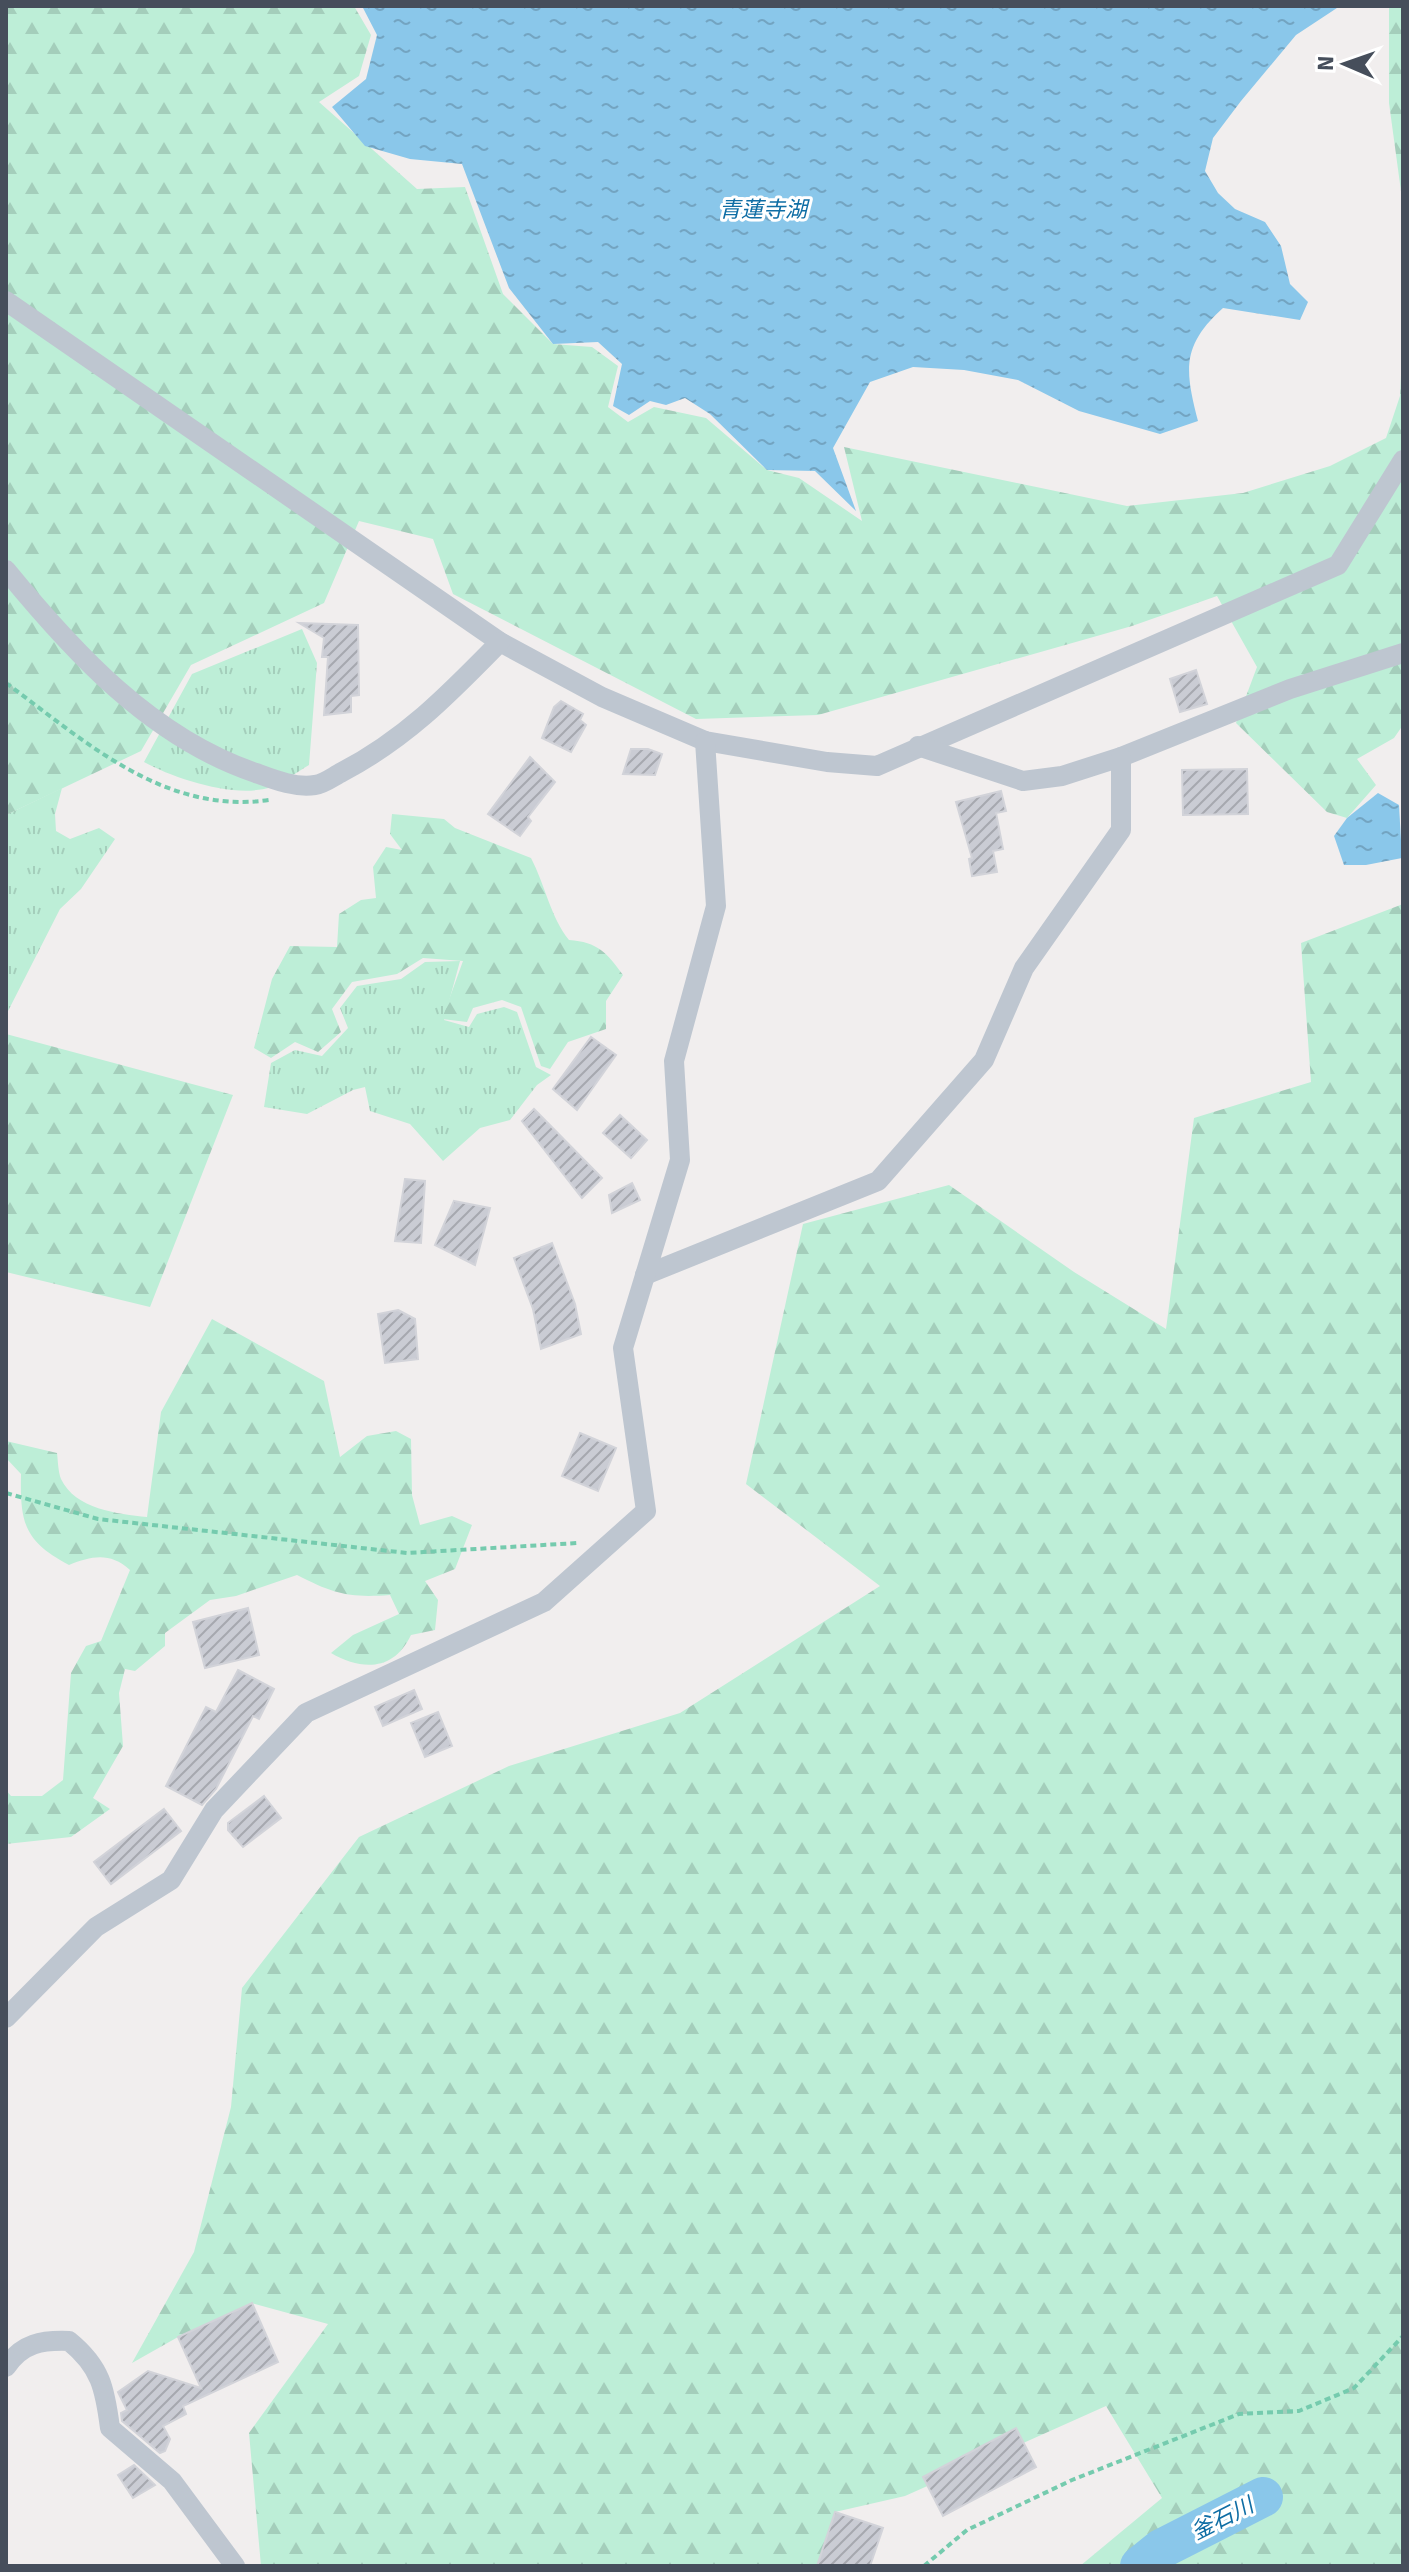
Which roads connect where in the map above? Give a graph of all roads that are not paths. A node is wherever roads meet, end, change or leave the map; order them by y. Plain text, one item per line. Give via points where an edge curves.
1 (6, 301) edge
2 (1403, 460) edge
3 (6, 570) edge
4 (500, 642) junction
5 (1403, 653) edge
6 (705, 741) junction
7 (918, 746) junction
8 (1121, 757) junction
9 (645, 1275) junction
10 (6, 2018) edge
11 (6, 2367) edge
12 (235, 2566) edge

1 - 4 street
2 - 7 street via 1338,565
3 - 4 street via 50,624 127,699 221,761 288,784 317,785 422,721
4 - 6 street via 602,697
5 - 8 street via 1290,689
6 - 7 street via 877,766
6 - 9 street via 716,906 674,1061 680,1160
7 - 8 street via 1023,781 1062,776
8 - 9 street via 1121,830 1024,968 984,1060 878,1181
9 - 10 street via 623,1348 646,1511 544,1602 306,1713 214,1810 171,1880 96,1927
11 - 12 street via 15,2353 34,2342 69,2341 90,2358 106,2393 110,2428 172,2481

